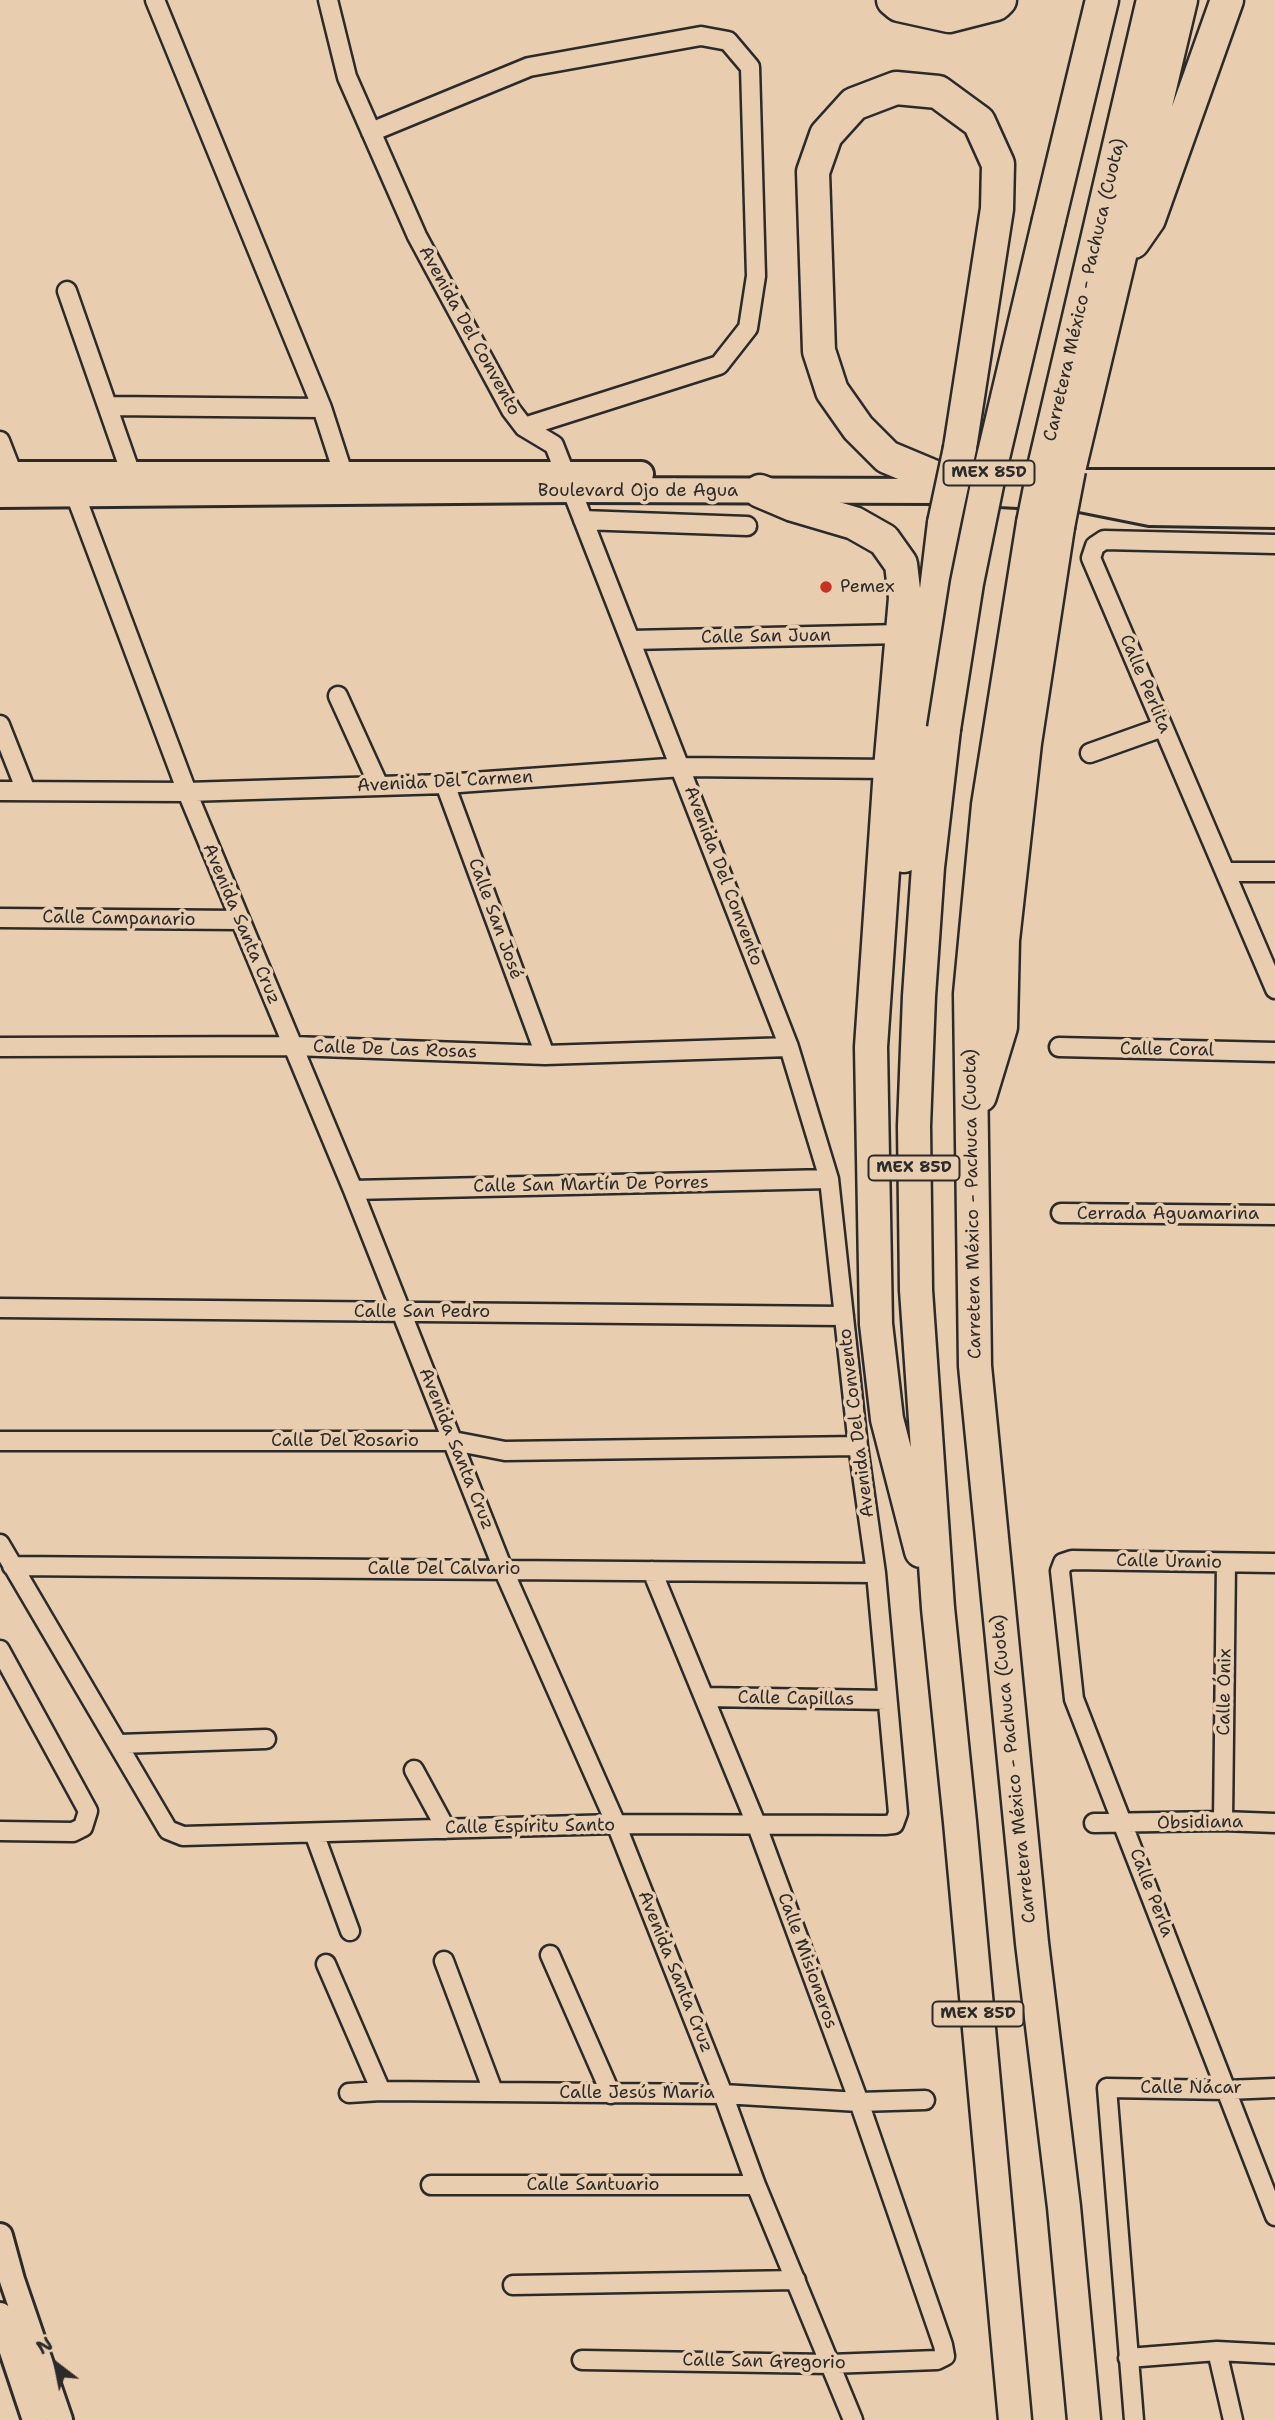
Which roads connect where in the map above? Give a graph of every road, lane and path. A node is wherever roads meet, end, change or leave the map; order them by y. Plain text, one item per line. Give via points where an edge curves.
1 (155, 0) edge
2 (328, 0) edge
3 (893, 0) edge
4 (1000, 0) edge
5 (1102, 0) edge
6 (1153, 0) edge
7 (1181, 0) edge
8 (1227, 0) edge
9 (372, 132) junction
10 (1118, 262) junction
11 (67, 291) dead end
12 (108, 406) junction
13 (322, 408) junction
14 (524, 427) junction
15 (0, 441) edge
16 (1057, 467) junction
17 (344, 473) junction
18 (131, 474) junction
19 (942, 480) junction
20 (567, 481) junction
21 (1275, 482) edge
22 (1112, 483) junction
23 (72, 484) junction
24 (8, 485) edge
25 (760, 491) junction
26 (1275, 497) edge
27 (1275, 516) edge
28 (583, 520) junction
29 (747, 526) dead end
30 (1275, 544) edge
31 (901, 634) junction
32 (631, 640) junction
33 (338, 696) dead end
34 (0, 725) edge
35 (1163, 727) junction
36 (1090, 753) dead end
37 (682, 767) junction
38 (890, 769) junction
39 (445, 784) junction
40 (379, 786) junction
41 (26, 791) junction
42 (0, 792) edge
43 (187, 792) junction
44 (1225, 872) junction
45 (1275, 872) edge
46 (0, 918) edge
47 (239, 920) junction
48 (1275, 989) edge
49 (293, 1046) junction
50 (0, 1047) edge
51 (789, 1047) junction
52 (872, 1047) junction
53 (1059, 1047) dead end
54 (1275, 1052) edge
55 (545, 1055) junction
56 (829, 1179) junction
57 (353, 1190) junction
58 (1061, 1213) dead end
59 (1275, 1215) edge
60 (0, 1308) edge
61 (402, 1312) junction
62 (844, 1316) junction
63 (0, 1441) edge
64 (453, 1441) junction
65 (858, 1446) junction
66 (0, 1544) edge
67 (1062, 1563) joint
68 (1226, 1563) junction
69 (1275, 1563) edge
70 (12, 1566) junction
71 (503, 1569) junction
72 (652, 1572) junction
73 (876, 1573) junction
74 (938, 1608) junction
75 (0, 1650) edge
76 (705, 1697) junction
77 (887, 1700) junction
78 (266, 1739) dead end
79 (119, 1744) junction
80 (414, 1770) dead end
81 (1223, 1821) junction
82 (1094, 1823) dead end
83 (616, 1824) junction
84 (894, 1824) joint
85 (1124, 1824) junction
86 (757, 1826) junction
87 (1273, 1828) edge
88 (446, 1829) junction
89 (0, 1830) edge
90 (314, 1833) junction
91 (350, 1931) dead end
92 (550, 1955) dead end
93 (444, 1961) dead end
94 (326, 1964) dead end
95 (1275, 2088) edge
96 (1227, 2090) junction
97 (381, 2091) junction
98 (494, 2091) junction
99 (349, 2093) dead end
100 (611, 2094) junction
101 (723, 2094) junction
102 (925, 2100) dead end
103 (859, 2102) junction
104 (430, 2185) dead end
105 (756, 2185) junction
106 (1275, 2216) edge
107 (0, 2236) edge
108 (796, 2280) junction
109 (513, 2285) dead end
110 (0, 2315) edge
111 (1217, 2351) junction
112 (1275, 2354) edge
113 (945, 2356) joint
114 (1128, 2358) junction
115 (582, 2360) dead end
116 (830, 2364) junction
117 (35, 2420) edge
118 (60, 2420) edge
119 (853, 2420) edge
120 (1015, 2420) edge
121 (1084, 2420) edge
122 (1134, 2420) edge
123 (1233, 2420) edge

1 - 13 street
2 - 9 street, Avenida Del Convento via 347,77
3 - 4 highway via 949,16
5 - 74 highway, MEX 85D, bridge via 987,483 944,729 928,867 919,996 914,1214
6 - 16 highway, Carretera México - Pachuca (Cuota) / MEX 85D
7 - 10 highway
8 - 10 highway via 1149,219
9 - 14 street, Avenida Del Convento via 417,236
9 - 14 street via 529,67 701,36 728,41 750,67 756,276 748,328 719,365
10 - 16 highway
11 - 12 street
12 - 13 street
12 - 18 street
13 - 17 street
14 - 20 street, Avenida Del Convento via 554,445
15 - 24 street
16 - 121 highway, Carretera México - Pachuca (Cuota) / MEX 85D, bridge via 988,805 970,995 970,1127 975,1366
17 - 18 main road, Boulevard Ojo de Agua
17 - 20 main road, Boulevard Ojo de Agua
18 - 23 main road, Boulevard Ojo de Agua
19 - 20 main road, Boulevard Ojo de Agua
19 - 22 main road, Boulevard Ojo de Agua
19 - 52 highway, bridge via 887,457 858,428 832,391 819,351 813,172 826,135 854,104 895,88 937,92 979,122 998,164 997,209 944,523 888,982
20 - 23 main road, Boulevard Ojo de Agua
20 - 25 main road, Boulevard Ojo de Agua
20 - 28 street, Avenida Del Convento
21 - 22 main road, Boulevard Ojo de Agua
22 - 26 main road via 1153,497
23 - 24 main road, Boulevard Ojo de Agua
23 - 43 street, Avenida Santa Cruz
25 - 27 main road, Boulevard Ojo de Agua via 942,491 1075,498 1150,513
25 - 31 highway via 854,523 884,540 901,564 905,598
28 - 29 street
28 - 32 street, Avenida Del Convento
30 - 35 street, Calle Perlita via 1104,540 1095,546 1091,558
31 - 32 street, Calle San Juan
31 - 38 highway
32 - 37 street, Avenida Del Convento
33 - 40 street
34 - 41 street
35 - 36 street
35 - 44 street, Calle Perlita
37 - 38 street, Avenida Del Carmen
37 - 39 street, Avenida Del Carmen
37 - 51 street, Avenida Del Convento
38 - 52 highway
39 - 40 street, Avenida Del Carmen
39 - 55 street, Calle San José
40 - 43 street, Avenida Del Carmen
41 - 42 street, Avenida Del Carmen
41 - 43 street, Avenida Del Carmen
43 - 47 street, Avenida Santa Cruz
44 - 45 street
44 - 48 street, Calle Perlita
46 - 47 street, Calle Campanario
47 - 49 street, Avenida Santa Cruz
49 - 50 street, Calle De Las Rosas
49 - 55 street, Calle De Las Rosas
49 - 57 street, Avenida Santa Cruz
51 - 55 street, Calle De Las Rosas
51 - 56 street, Avenida Del Convento
52 - 74 highway via 876,1324 887,1419
53 - 54 street, Calle Coral
56 - 57 street, Calle San Martín De Porres
56 - 62 street, Avenida Del Convento
57 - 61 street, Avenida Santa Cruz
58 - 59 street, Cerrada Aguamarina
60 - 61 street, Calle San Pedro
61 - 62 street, Calle San Pedro
61 - 64 street, Avenida Santa Cruz
62 - 65 street, Avenida Del Convento
63 - 64 street, Calle Del Rosario
64 - 65 street, Calle Del Rosario via 505,1451
64 - 71 street, Avenida Santa Cruz
65 - 73 street, Avenida Del Convento
66 - 70 street
67 - 68 street, Calle Uranio
67 - 85 street, Calle Perla via 1074,1699
68 - 69 street, Calle Uranio
68 - 81 street, Calle Ónix
70 - 71 street, Calle Del Calvario
70 - 79 street
71 - 72 street, Calle Del Calvario
71 - 83 street, Avenida Santa Cruz
72 - 73 street, Calle Del Calvario
72 - 76 street, Calle Misioneros
73 - 77 street, Avenida Del Convento
74 - 120 highway, MEX 85D
75 - 89 street via 88,1811 83,1827 73,1832
76 - 77 street, Calle Capillas
76 - 86 street, Calle Misioneros
77 - 84 street, Avenida Del Convento via 898,1813
78 - 79 street
79 - 90 street, Calle Espíritu Santo via 169,1830 183,1836
80 - 88 street
81 - 85 street, Obsidiana
81 - 87 street, Obsidiana
82 - 85 street, Obsidiana
83 - 86 street, Calle Espíritu Santo
83 - 88 street, Calle Espíritu Santo
83 - 101 street, Avenida Santa Cruz
84 - 86 street, Calle Espíritu Santo
85 - 96 street, Calle Perla
86 - 103 street, Calle Misioneros
88 - 90 street, Calle Espíritu Santo
90 - 91 street
92 - 100 street
93 - 98 street
94 - 97 street
95 - 96 street, Calle Nácar
96 - 106 street, Calle Perla
96 - 114 street, Calle Nácar via 1107,2088
97 - 98 street, Calle Jesús María
97 - 99 street, Calle Jesús María
98 - 100 street, Calle Jesús María
100 - 101 street, Calle Jesús María
101 - 103 street, Calle Jesús María
101 - 105 street, Avenida Santa Cruz
102 - 103 street, Calle Jesús María
103 - 113 street, Calle Misioneros
104 - 105 street, Calle Santuario
105 - 108 street, Avenida Santa Cruz
107 - 118 main road
108 - 109 street
108 - 116 street, Avenida Santa Cruz
110 - 117 main road
111 - 112 street
111 - 114 street
111 - 123 street
113 - 116 street, Calle San Gregorio
114 - 122 street
115 - 116 street, Calle San Gregorio
116 - 119 street, Avenida Santa Cruz

